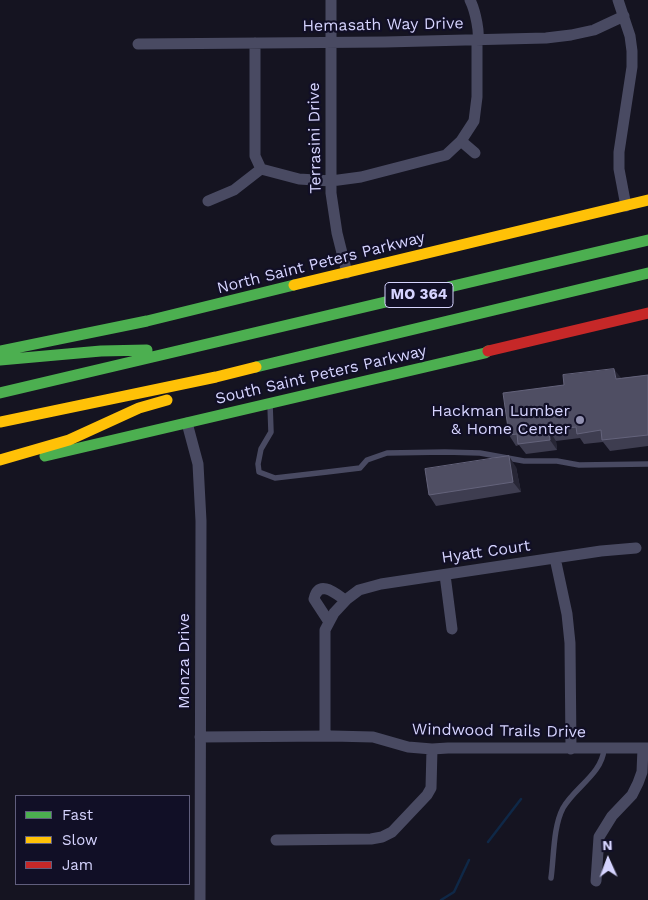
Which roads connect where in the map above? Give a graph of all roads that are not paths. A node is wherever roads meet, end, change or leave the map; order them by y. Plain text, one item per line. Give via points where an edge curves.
1 (330, 0) edge
2 (470, 0) edge
3 (618, 0) edge
4 (624, 16) junction
5 (479, 40) junction
6 (330, 42) junction
7 (255, 43) junction
8 (138, 44) dead end
9 (461, 141) junction
10 (475, 153) dead end
11 (261, 169) junction
12 (331, 181) junction
13 (648, 200) edge
14 (208, 201) dead end
15 (626, 206) junction
16 (648, 240) edge
17 (347, 273) junction
18 (648, 273) edge
19 (648, 313) edge
20 (189, 349) junction
21 (0, 351) edge
22 (0, 360) edge
23 (216, 377) junction
24 (0, 393) edge
25 (270, 403) junction
26 (0, 422) edge
27 (187, 423) junction
28 (0, 460) edge
29 (648, 464) edge
30 (0, 466) edge
31 (636, 548) dead end
32 (555, 558) junction
33 (445, 575) junction
34 (345, 600) junction
35 (329, 622) junction
36 (452, 629) dead end
37 (324, 736) junction
38 (200, 737) junction
39 (646, 748) edge
40 (571, 749) junction
41 (604, 749) junction
42 (432, 750) junction
43 (276, 840) dead end
44 (551, 878) dead end
45 (596, 881) dead end
46 (200, 900) edge

1 - 6 street, Terrasini Drive
2 - 5 street
3 - 4 street
4 - 5 street, Hemasath Way Drive via 594,30 571,35
4 - 15 street via 630,36 632,67 619,152
5 - 6 street, Hemasath Way Drive
5 - 9 street via 474,121
6 - 7 street, Hemasath Way Drive
6 - 12 street, Terrasini Drive
7 - 8 street, Hemasath Way Drive
7 - 11 street via 255,156
9 - 10 street
9 - 12 street via 446,155
11 - 12 street via 298,179
11 - 14 street via 234,190
12 - 17 street, Terrasini Drive via 337,233
13 - 15 main road, North Saint Peters Parkway
15 - 17 main road, North Saint Peters Parkway
16 - 20 main road, MO 364
17 - 21 main road, North Saint Peters Parkway via 147,321
18 - 23 main road, MO 364
19 - 25 main road, South Saint Peters Parkway
20 - 22 main road via 101,351
20 - 24 main road, MO 364
23 - 26 main road, MO 364
23 - 28 main road via 179,397 139,408 69,440
25 - 27 main road, South Saint Peters Parkway
25 - 29 lane via 271,432 261,449 258,472 275,478 360,468 367,460 387,453 480,453 524,461 579,465
27 - 30 main road, South Saint Peters Parkway
27 - 38 street, Monza Drive via 198,464 201,521
31 - 32 street, Hyatt Court
32 - 33 street, Hyatt Court
32 - 40 street via 570,643
33 - 34 street, Hyatt Court via 381,584 360,590
33 - 36 street
34 - 35 street, Hyatt Court
34 - 35 street via 326,589 316,592 314,600
35 - 37 street, Hyatt Court via 325,630
37 - 38 street, Windwood Trails Drive
37 - 42 street, Windwood Trails Drive via 374,737
38 - 46 street, Monza Drive
39 - 41 street, Windwood Trails Drive
39 - 45 street via 638,784 599,837
40 - 41 street, Windwood Trails Drive
40 - 42 street, Windwood Trails Drive
41 - 44 lane via 599,766 567,801 558,819
42 - 43 street via 431,788 392,832 371,839

